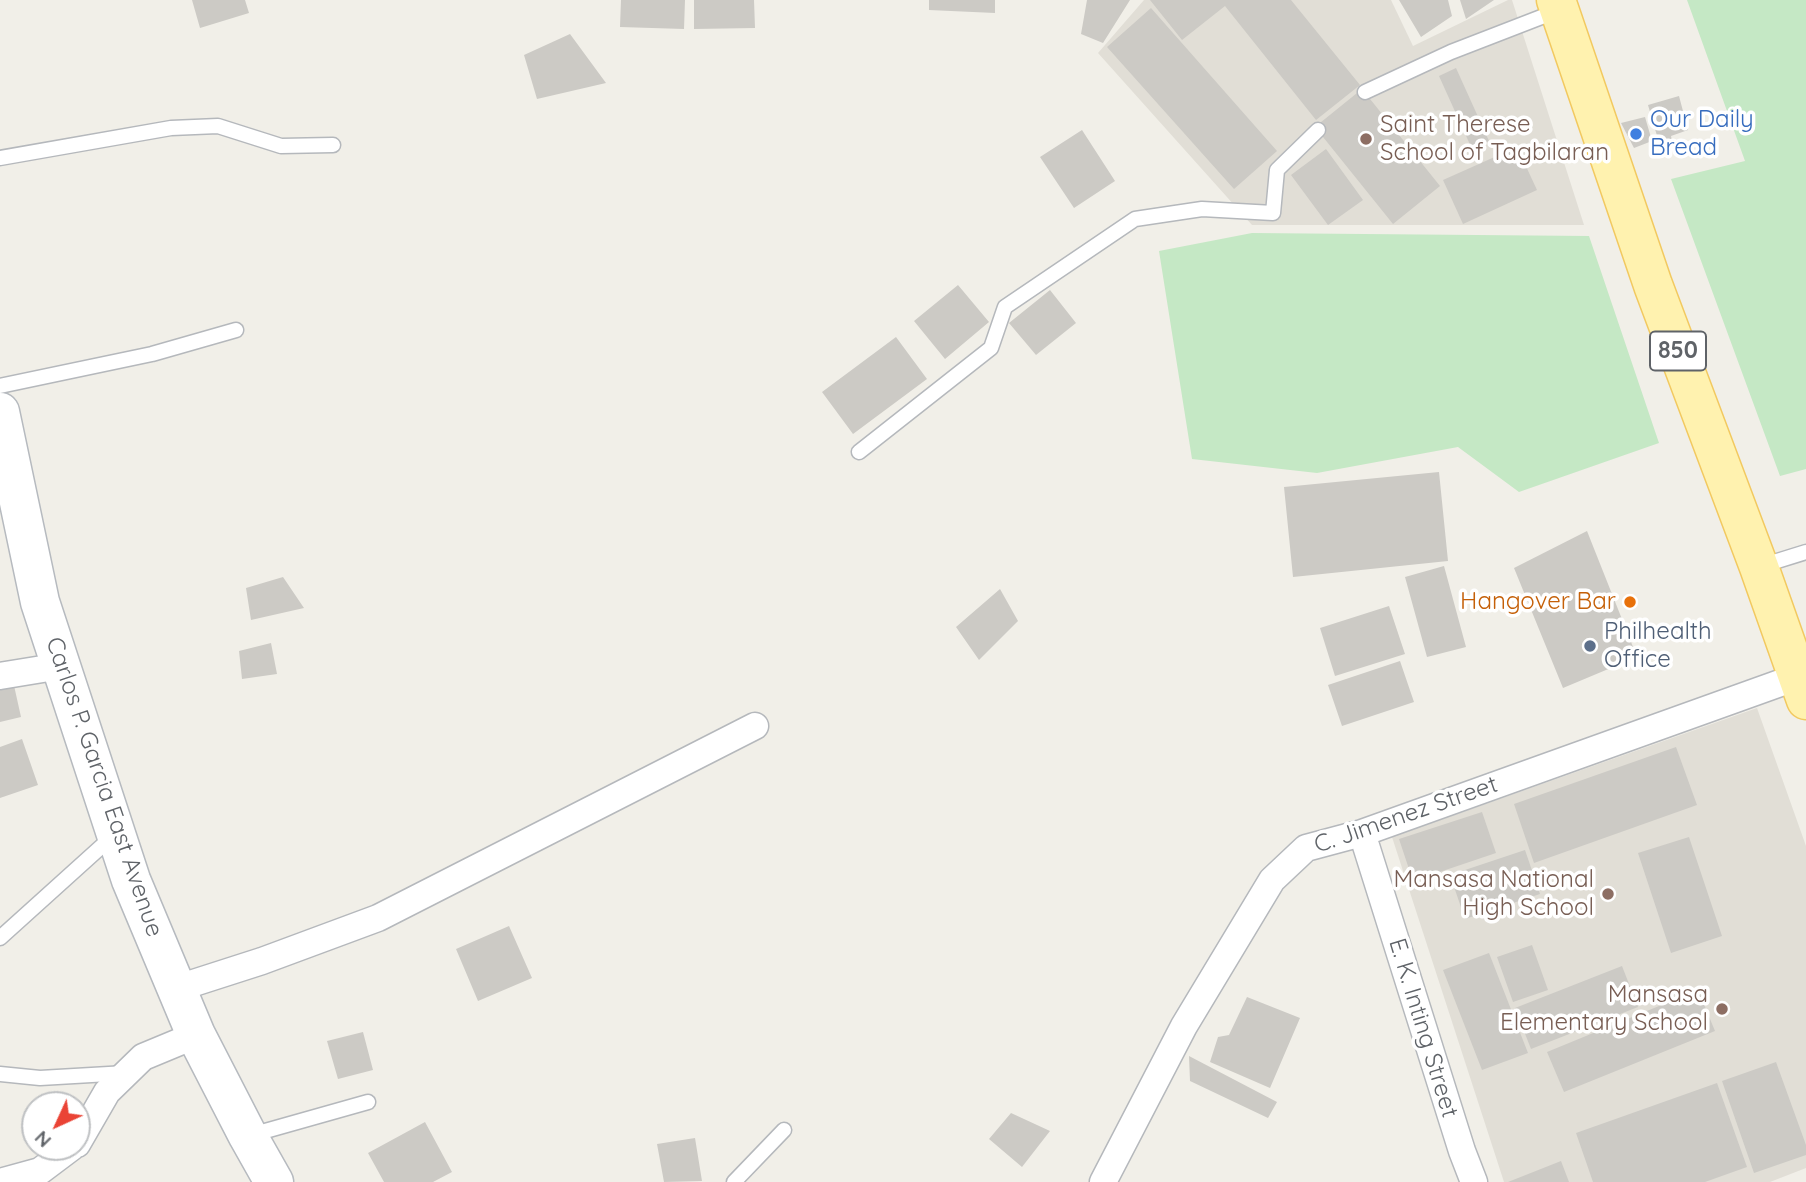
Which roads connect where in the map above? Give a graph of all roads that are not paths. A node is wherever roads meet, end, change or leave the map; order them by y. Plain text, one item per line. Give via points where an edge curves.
1 (1558, 5) edge
2 (1365, 92) dead end
3 (1318, 130) dead end
4 (333, 145) dead end
5 (0, 158) edge
6 (236, 330) dead end
7 (0, 386) edge
8 (0, 412) edge
9 (859, 452) dead end
10 (1806, 551) edge
11 (1759, 567) junction
12 (61, 666) junction
13 (0, 676) edge
14 (1801, 689) edge
15 (755, 726) dead end
16 (116, 833) junction
17 (1362, 833) junction
18 (0, 938) edge
19 (178, 988) junction
20 (196, 1035) junction
21 (128, 1073) junction
22 (0, 1074) edge
23 (368, 1102) dead end
24 (91, 1121) edge
25 (784, 1130) dead end
26 (248, 1136) junction
27 (53, 1161) edge
28 (0, 1182) edge
29 (274, 1182) edge
30 (734, 1182) edge
31 (1103, 1182) edge
32 (1475, 1182) edge

1 - 2 lane
1 - 11 main road, 850 via 1653,285
3 - 9 lane via 1276,170 1273,213 1202,209 1135,219 1004,307 991,348
4 - 5 lane via 281,146 218,126 171,128
6 - 7 lane via 152,354
8 - 12 main road, Carlos P. Garcia East Avenue via 40,602
10 - 11 lane
11 - 14 main road, 850
12 - 13 street
12 - 16 main road, Carlos P. Garcia East Avenue
14 - 17 street, C. Jimenez Street
15 - 19 street via 378,918
16 - 18 lane
16 - 19 main road, Carlos P. Garcia East Avenue via 131,880
17 - 31 street, C. Jimenez Street via 1306,848 1272,880 1184,1026
17 - 32 street, E. K. Inting Street
19 - 20 main road, Carlos P. Garcia East Avenue
20 - 21 street via 143,1057
20 - 26 main road, Carlos P. Garcia East Avenue
21 - 22 lane via 40,1078
21 - 24 street via 107,1091
23 - 26 lane
25 - 30 lane
26 - 29 main road, Carlos P. Garcia East Avenue
27 - 28 street via 40,1171

